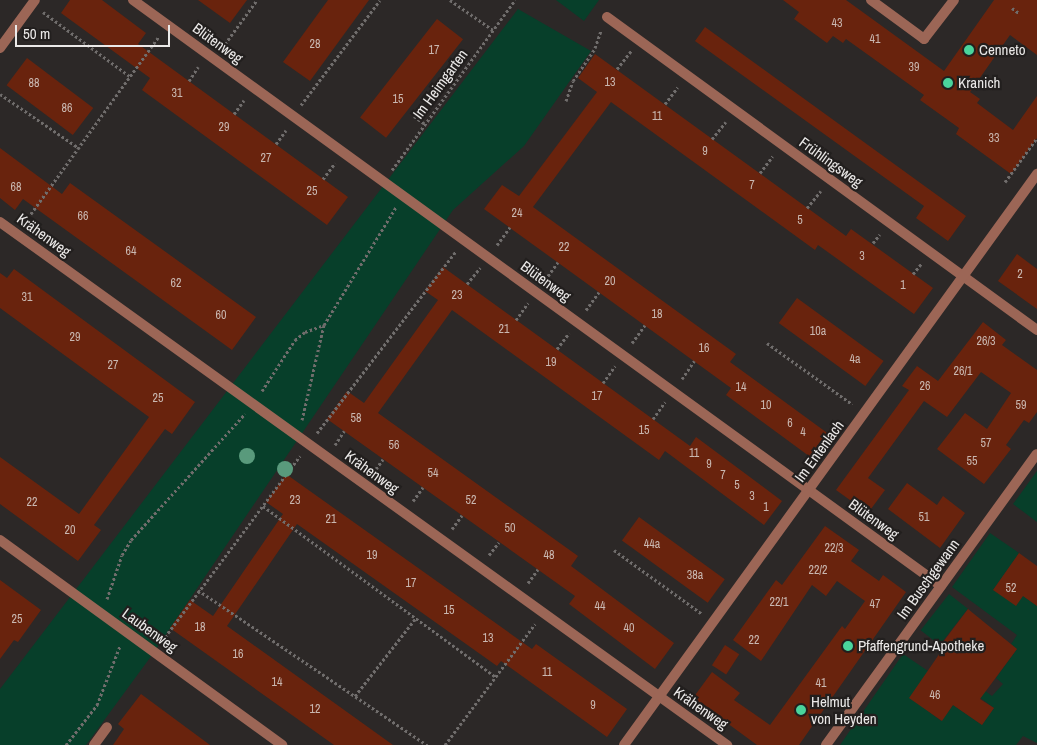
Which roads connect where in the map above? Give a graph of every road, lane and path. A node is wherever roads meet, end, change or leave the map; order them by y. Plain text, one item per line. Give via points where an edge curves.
1 (133, 0) edge
2 (256, 0) edge
3 (380, 0) edge
4 (450, 0) edge
5 (515, 0) edge
6 (871, 0) edge
7 (954, 0) edge
8 (33, 2) edge
9 (1012, 8) dead end
10 (1019, 13) dead end
11 (607, 17) joint
12 (167, 25) junction
13 (493, 30) junction
14 (639, 41) junction
15 (0, 48) edge
16 (215, 59) junction
17 (617, 69) dead end
18 (687, 76) junction
19 (131, 77) junction
20 (0, 94) edge
21 (566, 101) dead end
22 (665, 104) dead end
23 (735, 111) junction
24 (293, 116) junction
25 (414, 116) dead end
26 (425, 124) junction
27 (1037, 138) edge
28 (712, 139) dead end
29 (782, 145) junction
30 (79, 148) junction
31 (760, 173) dead end
32 (1037, 174) edge
33 (830, 180) junction
34 (384, 181) junction
35 (1004, 182) dead end
36 (403, 196) junction
37 (807, 208) dead end
38 (0, 222) edge
39 (510, 227) dead end
40 (16, 234) junction
41 (488, 257) junction
42 (558, 262) dead end
43 (963, 277) junction
44 (599, 292) dead end
45 (536, 293) junction
46 (578, 322) junction
47 (324, 325) junction
48 (645, 325) dead end
49 (1037, 330) edge
50 (767, 343) dead end
51 (624, 356) junction
52 (694, 361) dead end
53 (673, 391) junction
54 (253, 405) junction
55 (864, 413) junction
56 (298, 438) junction
57 (1037, 454) edge
58 (809, 490) junction
59 (263, 506) dead end
60 (0, 540) edge
61 (614, 550) dead end
62 (941, 586) junction
63 (198, 590) dead end
64 (542, 613) junction
65 (102, 614) junction
66 (416, 618) junction
67 (713, 622) junction
68 (128, 633) junction
69 (496, 676) junction
70 (356, 696) junction
71 (659, 697) junction
72 (107, 727) dead end
73 (66, 745) edge
74 (94, 745) edge
75 (282, 745) edge
76 (427, 745) edge
77 (445, 745) edge
78 (624, 745) edge
79 (727, 745) edge
80 (826, 745) edge

1 - 12 street, Blütenweg
2 - 16 path
3 - 24 path
4 - 13 path
5 - 13 path, Im Heimgarten
6 - 7 street via 924,39
8 - 15 street
8 - 19 path
9 - 10 path
11 - 14 street, Frühlingsweg
11 - 21 path via 595,48 573,80
12 - 16 street, Blütenweg
12 - 19 path
13 - 26 path, Im Heimgarten
14 - 17 path
14 - 18 street, Frühlingsweg
16 - 24 street, Blütenweg
18 - 22 path
18 - 23 street, Frühlingsweg
19 - 30 path
20 - 30 path
23 - 28 path
23 - 29 street, Frühlingsweg
24 - 34 street, Blütenweg
25 - 26 path
26 - 34 path, Im Heimgarten
27 - 35 path
29 - 31 path
29 - 33 street, Frühlingsweg
30 - 40 path
32 - 43 street, Im Entenlach
33 - 37 path
33 - 43 street, Frühlingsweg
34 - 36 street, Blütenweg
36 - 41 street, Blütenweg
36 - 47 path
38 - 40 street, Krähenweg
39 - 41 path
40 - 54 street, Krähenweg
41 - 45 street, Blütenweg
42 - 45 path
43 - 49 street, Frühlingsweg
43 - 55 street, Im Entenlach
44 - 46 path
45 - 46 street, Blütenweg
46 - 51 street, Blütenweg
47 - 54 path via 305,332 296,340
47 - 56 path
48 - 51 path
50 - 55 path
51 - 53 street, Blütenweg
52 - 53 path
53 - 58 street, Blütenweg
54 - 56 street, Krähenweg
54 - 65 path via 131,540 122,555
55 - 58 street, Im Entenlach
56 - 64 street, Krähenweg
57 - 62 street, Im Buschgewann
58 - 62 street, Blütenweg
58 - 67 street, Im Entenlach
59 - 66 path
60 - 65 street, Laubenweg
61 - 67 path
62 - 80 street, Im Buschgewann
63 - 70 path
64 - 69 path
64 - 71 street, Krähenweg
65 - 68 street, Laubenweg
66 - 69 path
66 - 70 path
67 - 71 street, Im Entenlach
68 - 73 path via 97,705
68 - 75 street, Laubenweg
69 - 77 path
70 - 76 path
71 - 78 street, Im Entenlach
71 - 79 street, Krähenweg
72 - 74 street

